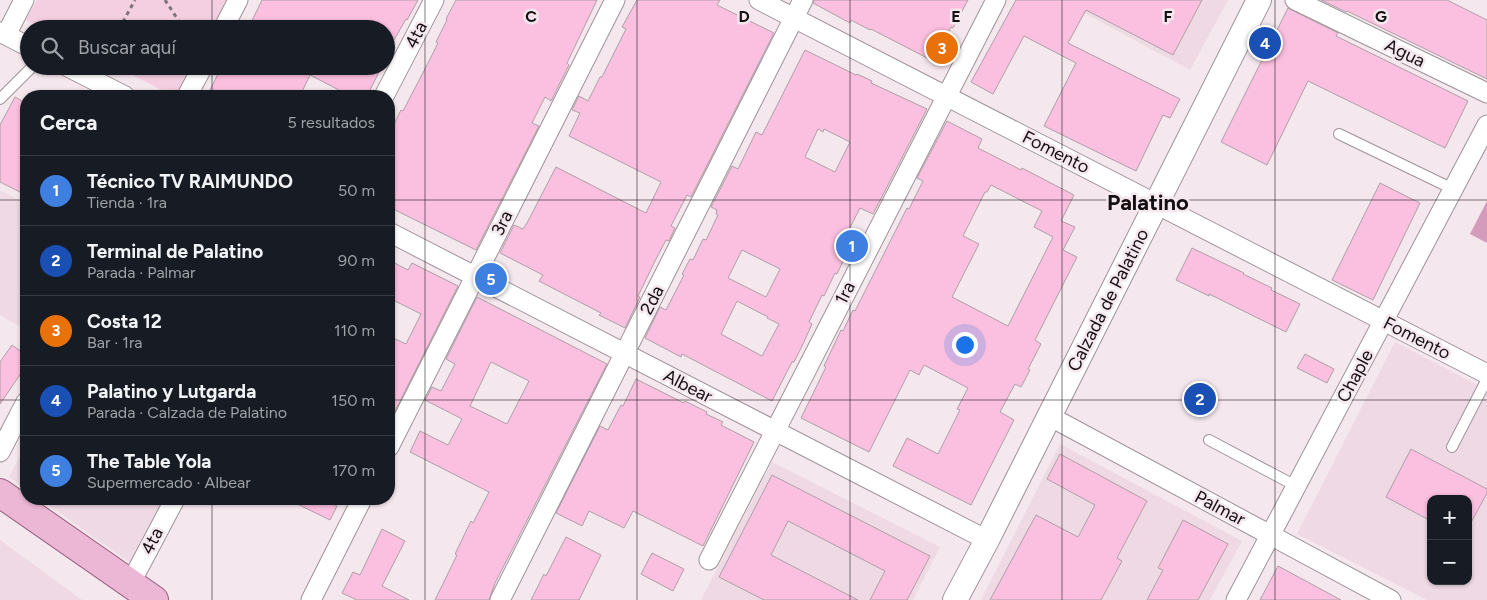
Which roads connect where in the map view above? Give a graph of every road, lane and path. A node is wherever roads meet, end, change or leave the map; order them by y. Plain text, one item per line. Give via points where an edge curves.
1 (24, 0) edge
2 (134, 0) edge
3 (165, 0) edge
4 (238, 0) edge
5 (434, 0) edge
6 (615, 0) edge
7 (759, 0) edge
8 (804, 0) edge
9 (996, 0) edge
10 (1260, 0) edge
11 (1295, 0) edge
12 (794, 18) junction
13 (124, 20) edge
14 (178, 20) edge
15 (228, 20) edge
16 (3, 34) edge
17 (20, 42) edge
18 (24, 75) edge
19 (83, 75) edge
20 (198, 75) edge
21 (395, 75) edge
22 (395, 75) edge
23 (112, 90) edge
24 (190, 90) edge
25 (387, 90) edge
26 (1487, 93) edge
27 (947, 96) junction
28 (0, 98) edge
29 (1487, 125) edge
30 (1339, 134) dead end
31 (1453, 189) junction
32 (1156, 204) junction
33 (395, 235) edge
34 (475, 277) junction
35 (1384, 321) junction
36 (625, 354) junction
37 (1487, 374) edge
38 (1487, 379) edge
39 (20, 414) edge
40 (1049, 416) junction
41 (775, 431) junction
42 (395, 435) edge
43 (1209, 440) dead end
44 (1452, 447) dead end
45 (0, 452) edge
46 (1296, 486) junction
47 (0, 493) edge
48 (171, 505) edge
49 (359, 505) edge
50 (1270, 535) junction
51 (987, 540) junction
52 (708, 560) dead end
53 (130, 584) junction
54 (154, 600) edge
55 (311, 600) edge
56 (500, 600) edge
57 (955, 600) edge
58 (1236, 600) edge
59 (1391, 600) edge

1 - 16 street
2 - 13 path
3 - 14 path
4 - 15 street
5 - 21 street, 4ta
6 - 34 street, 3ra
7 - 12 street, Fomento
8 - 12 street, 2da
9 - 27 street, 1ra
10 - 32 street, Calzada de Palatino
11 - 26 street, Agua
12 - 27 street, Fomento
12 - 36 street, 2da
16 - 17 street
18 - 28 lane
19 - 23 street
20 - 24 street
22 - 25 street, 4ta
27 - 32 street, Fomento
27 - 41 street, 1ra
29 - 31 street, Chaple
30 - 31 lane
31 - 35 street, Chaple
32 - 35 street, Fomento
32 - 40 street, Calzada de Palatino
33 - 34 street, Albear
34 - 36 street, Albear
34 - 42 street, 3ra
35 - 37 street, Fomento
35 - 46 street, Chaple
36 - 41 street, Albear
36 - 56 street, 2da
38 - 44 lane
39 - 45 street
40 - 50 street, Palmar
40 - 51 street, Calzada de Palatino
41 - 51 street, Albear
41 - 52 street, 1ra
43 - 46 lane
46 - 50 street, Chaple
47 - 53 main road
48 - 53 street, 4ta
49 - 55 street
50 - 58 street, Chaple
50 - 59 street, Palmar
51 - 57 street, Calzada de Palatino
53 - 54 main road

